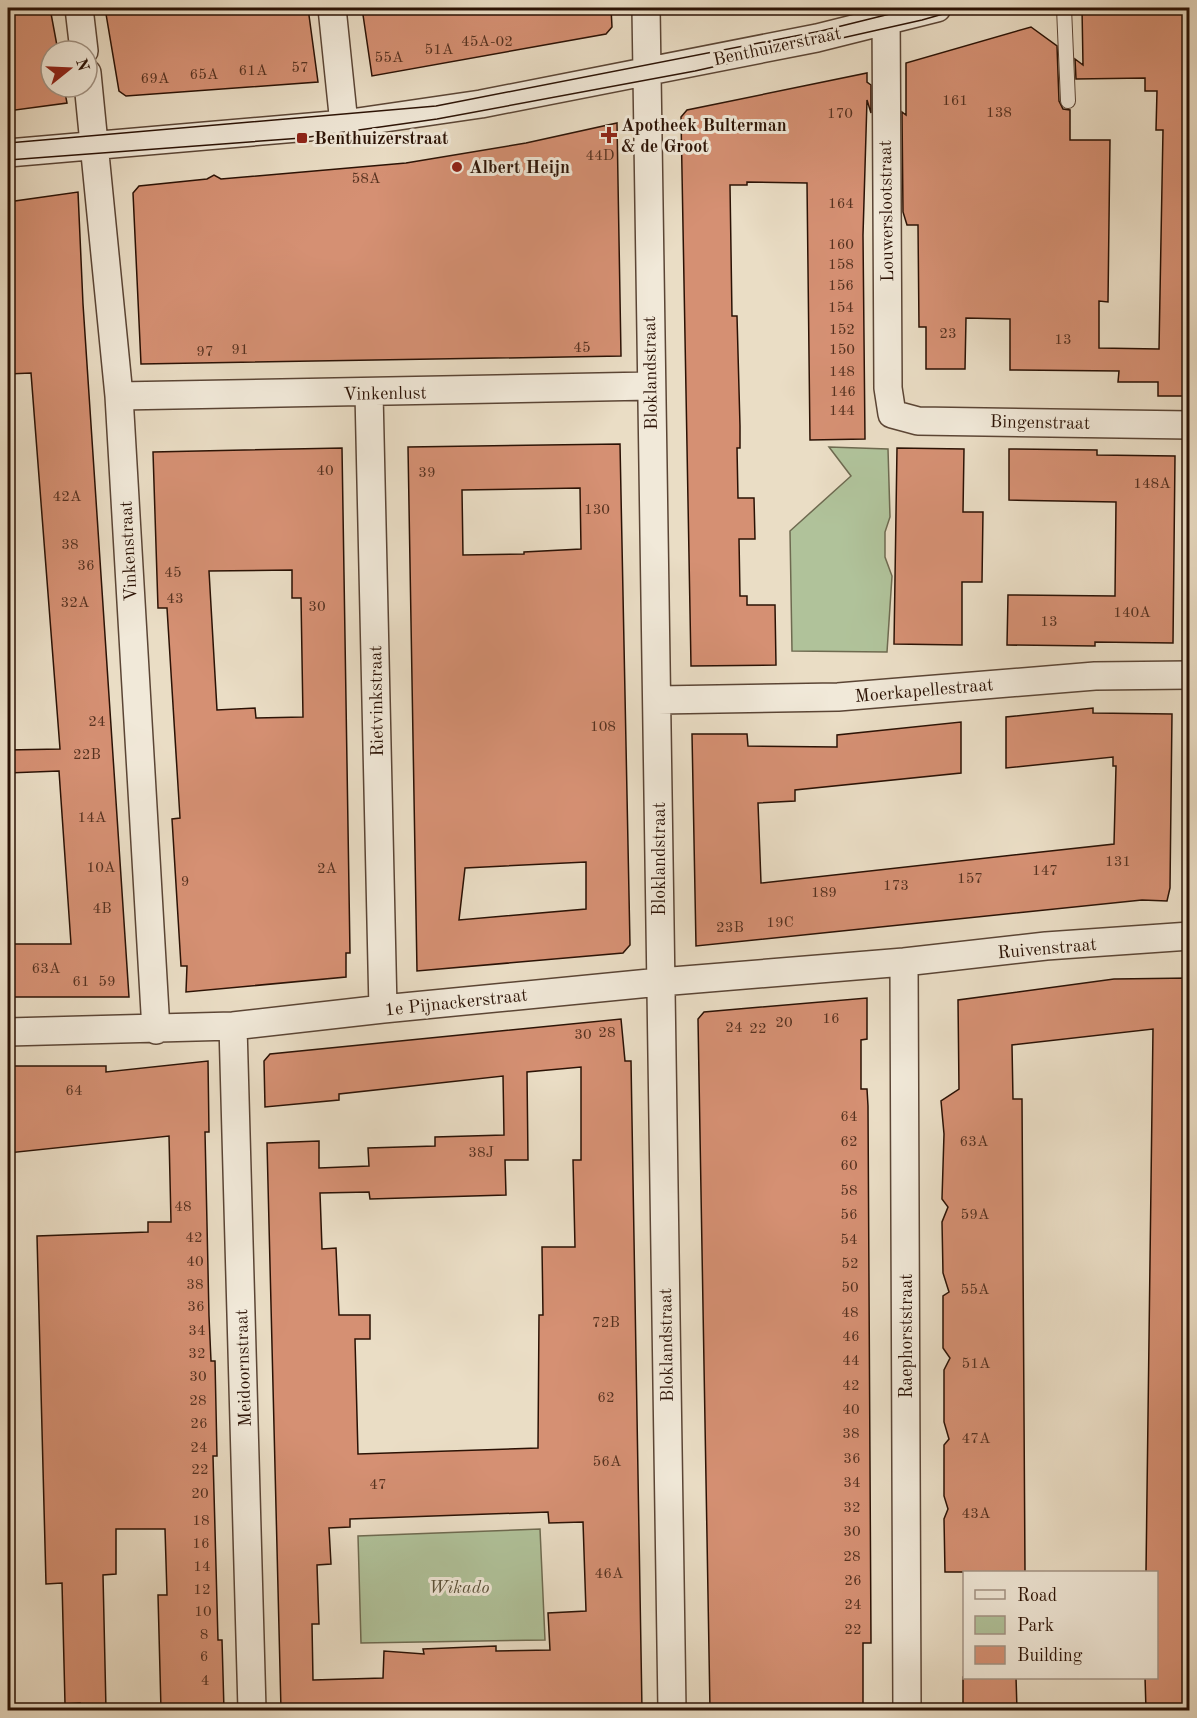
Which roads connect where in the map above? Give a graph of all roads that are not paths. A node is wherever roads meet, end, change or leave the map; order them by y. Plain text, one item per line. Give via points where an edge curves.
1 (79, 8) edge
2 (332, 8) edge
3 (646, 8) edge
4 (937, 8) edge
5 (1064, 8) edge
6 (886, 15) edge
7 (83, 39) edge
8 (647, 73) junction
9 (90, 99) edge
10 (1068, 101) dead end
11 (344, 124) junction
12 (95, 146) junction
13 (8, 153) edge
14 (650, 387) junction
15 (369, 393) junction
16 (119, 396) junction
17 (892, 414) joint
18 (1190, 425) edge
19 (1190, 675) edge
20 (658, 700) junction
21 (1190, 936) edge
22 (904, 963) junction
23 (660, 982) junction
24 (383, 1009) junction
25 (233, 1026) junction
26 (156, 1029) junction
27 (8, 1032) edge
28 (252, 1710) edge
29 (672, 1710) edge
30 (907, 1710) edge

1 - 7 street
2 - 11 street
3 - 8 street, Bloklandstraat
4 - 6 street, Benthuizerstraat
5 - 10 lane
6 - 8 street, Benthuizerstraat
6 - 17 street, Louwerslootstraat via 888,388
8 - 11 street, Benthuizerstraat via 481,104
8 - 14 street, Bloklandstraat
9 - 12 street, Vinkenstraat
11 - 12 street, Benthuizerstraat
12 - 13 street, Benthuizerstraat
12 - 16 street, Vinkenstraat
14 - 15 street, Vinkenlust
14 - 20 street, Bloklandstraat
15 - 16 street, Vinkenlust
15 - 24 street, Rietvinkstraat
16 - 26 street, Vinkenstraat
17 - 18 street, Bingenstraat via 918,421
19 - 20 street, Moerkapellestraat via 1095,676 838,697
20 - 23 street, Bloklandstraat
21 - 22 street, Ruivenstraat via 1046,946
22 - 23 street, 1e Pijnackerstraat
22 - 30 street, Raephorststraat
23 - 24 street, 1e Pijnackerstraat
23 - 29 street, Bloklandstraat
24 - 25 street, 1e Pijnackerstraat
25 - 26 street, 1e Pijnackerstraat
25 - 28 street, Meidoornstraat
26 - 27 street, 1e Pijnackerstraat

